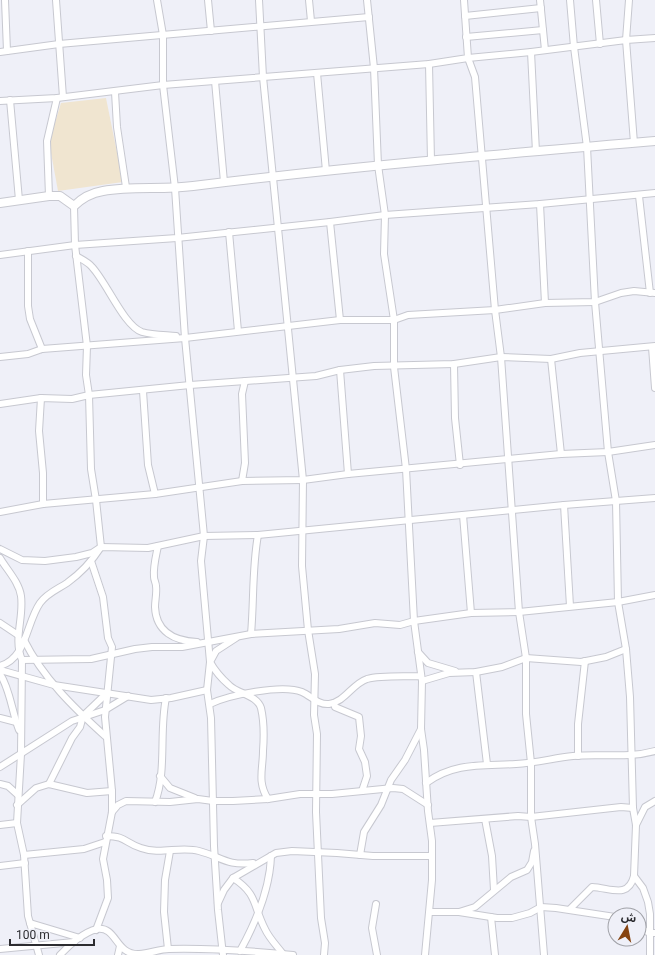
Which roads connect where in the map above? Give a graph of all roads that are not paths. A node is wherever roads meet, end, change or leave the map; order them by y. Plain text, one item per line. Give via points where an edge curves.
1 (5, 0) edge
2 (56, 0) edge
3 (157, 0) edge
4 (208, 0) edge
5 (259, 0) edge
6 (309, 0) edge
7 (367, 0) edge
8 (464, 0) edge
9 (540, 0) edge
10 (570, 0) edge
11 (596, 0) edge
12 (629, 0) edge
13 (541, 8) junction
14 (465, 16) junction
15 (369, 17) junction
16 (310, 21) junction
17 (261, 27) junction
18 (542, 30) junction
19 (211, 31) junction
20 (163, 35) junction
21 (466, 37) junction
22 (655, 38) edge
23 (626, 40) junction
24 (59, 44) junction
25 (600, 44) junction
26 (574, 47) junction
27 (545, 50) junction
28 (0, 52) edge
29 (7, 52) junction
30 (531, 52) junction
31 (468, 58) junction
32 (429, 64) junction
33 (374, 68) junction
34 (317, 73) junction
35 (262, 77) junction
36 (215, 81) junction
37 (163, 85) junction
38 (115, 92) junction
39 (60, 98) junction
40 (10, 100) junction
41 (0, 101) edge
42 (655, 141) edge
43 (634, 143) junction
44 (587, 147) junction
45 (536, 152) junction
46 (482, 157) junction
47 (431, 161) junction
48 (378, 166) junction
49 (326, 171) junction
50 (272, 176) junction
51 (224, 182) junction
52 (126, 187) junction
53 (175, 188) junction
54 (655, 194) edge
55 (49, 196) junction
56 (639, 196) junction
57 (591, 199) junction
58 (19, 200) junction
59 (0, 202) edge
60 (540, 204) junction
61 (74, 206) junction
62 (487, 208) junction
63 (384, 215) junction
64 (330, 222) junction
65 (279, 226) junction
66 (229, 232) junction
67 (177, 238) junction
68 (75, 245) junction
69 (28, 251) junction
70 (0, 255) edge
71 (76, 256) junction
72 (653, 293) edge
73 (595, 302) junction
74 (545, 303) junction
75 (494, 310) junction
76 (340, 320) junction
77 (394, 320) junction
78 (289, 327) junction
79 (238, 331) junction
80 (185, 338) junction
81 (87, 346) junction
82 (653, 347) edge
83 (42, 349) junction
84 (600, 351) junction
85 (0, 357) edge
86 (501, 358) junction
87 (551, 359) junction
88 (454, 364) junction
89 (394, 366) junction
90 (340, 370) junction
91 (294, 378) junction
92 (245, 381) junction
93 (190, 385) junction
94 (655, 388) edge
95 (143, 391) junction
96 (89, 395) junction
97 (42, 398) junction
98 (0, 404) edge
99 (655, 445) edge
100 (608, 452) junction
101 (561, 454) junction
102 (509, 459) junction
103 (460, 464) junction
104 (406, 469) junction
105 (348, 474) junction
106 (303, 480) junction
107 (242, 481) junction
108 (198, 488) junction
109 (155, 494) junction
110 (655, 498) edge
111 (96, 500) junction
112 (616, 501) junction
113 (43, 504) junction
114 (564, 505) junction
115 (512, 511) junction
116 (0, 512) edge
117 (463, 515) junction
118 (408, 520) junction
119 (303, 530) junction
120 (258, 535) junction
121 (204, 536) junction
122 (158, 546) junction
123 (101, 547) junction
124 (0, 549) edge
125 (0, 558) edge
126 (91, 561) junction
127 (655, 595) edge
128 (618, 602) junction
129 (570, 606) junction
130 (519, 612) junction
131 (471, 613) junction
132 (414, 621) junction
133 (0, 623) edge
134 (308, 630) junction
135 (251, 634) junction
136 (18, 635) junction
137 (241, 635) junction
138 (24, 640) junction
139 (207, 642) junction
140 (626, 649) junction
141 (18, 652) junction
142 (418, 652) junction
143 (112, 653) junction
144 (526, 658) junction
145 (22, 660) junction
146 (36, 660) junction
147 (585, 661) junction
148 (210, 662) junction
149 (0, 666) edge
150 (0, 670) edge
151 (476, 672) junction
152 (463, 673) junction
153 (22, 675) junction
154 (1, 676) edge
155 (422, 678) junction
156 (54, 685) junction
157 (207, 690) junction
158 (107, 693) junction
159 (244, 694) junction
160 (128, 696) junction
161 (166, 698) junction
162 (315, 700) junction
163 (334, 703) junction
164 (210, 704) junction
165 (105, 710) junction
166 (83, 716) junction
167 (0, 718) edge
168 (16, 722) junction
169 (421, 729) junction
170 (21, 733) junction
171 (105, 736) junction
172 (655, 750) edge
173 (21, 754) junction
174 (578, 756) junction
175 (631, 756) junction
176 (531, 763) junction
177 (487, 764) junction
178 (0, 767) edge
179 (160, 776) junction
180 (426, 783) junction
181 (0, 784) edge
182 (49, 784) junction
183 (387, 789) junction
184 (112, 791) junction
185 (362, 792) junction
186 (18, 794) junction
187 (316, 794) junction
188 (198, 799) junction
189 (268, 799) junction
190 (655, 800) edge
191 (214, 801) junction
192 (155, 802) junction
193 (17, 805) junction
194 (428, 805) junction
195 (633, 808) junction
196 (112, 812) junction
197 (531, 817) junction
198 (485, 819) junction
199 (17, 823) junction
200 (430, 824) junction
201 (636, 825) junction
202 (0, 826) edge
203 (106, 839) junction
204 (535, 844) junction
205 (170, 851) junction
206 (318, 853) junction
207 (24, 855) junction
208 (360, 855) junction
209 (271, 856) junction
210 (432, 856) junction
211 (215, 858) junction
212 (25, 863) junction
213 (257, 863) junction
214 (0, 866) edge
215 (634, 876) junction
216 (233, 878) junction
217 (494, 890) junction
218 (218, 904) junction
219 (376, 904) dead end
220 (541, 907) junction
221 (570, 909) junction
222 (259, 911) junction
223 (430, 912) junction
224 (459, 912) junction
225 (607, 916) edge
226 (491, 917) junction
227 (30, 923) junction
228 (96, 930) junction
229 (652, 933) edge
230 (80, 938) junction
231 (74, 942) junction
232 (36, 946) junction
233 (120, 946) junction
234 (0, 949) edge
235 (168, 949) junction
236 (240, 951) junction
237 (224, 953) edge
238 (283, 954) edge
239 (39, 955) edge
240 (60, 955) edge
241 (118, 955) edge
242 (293, 955) edge
243 (324, 955) edge
244 (377, 955) edge
245 (425, 955) edge
246 (495, 955) edge
247 (544, 955) edge
248 (650, 955) edge

1 - 29 street
2 - 24 street
3 - 20 street
4 - 19 street
5 - 17 street
6 - 16 street
7 - 15 street
8 - 14 street
9 - 13 street
10 - 26 street
11 - 25 street
12 - 23 street
13 - 14 street
13 - 18 street
14 - 21 street
15 - 16 street
15 - 33 street
16 - 17 street
17 - 19 street
17 - 35 street
18 - 21 street
18 - 27 street
19 - 20 street
20 - 24 street
20 - 37 street
21 - 31 street
22 - 23 street
23 - 25 street
23 - 43 street
24 - 29 street
24 - 39 street
25 - 26 street
26 - 27 street
26 - 44 street
27 - 30 street
28 - 29 street
30 - 31 street
30 - 45 street
31 - 32 street
31 - 46 street via 475,77
32 - 33 street
32 - 47 street
33 - 34 street
33 - 48 street
34 - 35 street
34 - 49 street
35 - 36 street
35 - 50 street
36 - 37 street
36 - 51 street
37 - 38 street
37 - 53 street
38 - 39 street
38 - 52 street via 117,127
39 - 40 street
39 - 55 street via 47,141
40 - 41 street
40 - 58 street
42 - 43 street
43 - 44 street
44 - 45 street
44 - 57 street
45 - 46 street
46 - 47 street
46 - 62 street
47 - 48 street
48 - 49 street
48 - 63 street
49 - 50 street
50 - 51 street
50 - 65 street
51 - 53 street
52 - 53 street
52 - 61 street via 87,196
53 - 67 street
54 - 56 street
55 - 58 street
55 - 61 street via 60,196
56 - 57 street
56 - 72 street
57 - 60 street
57 - 73 street
58 - 59 street
60 - 62 street
60 - 74 street
61 - 68 street
62 - 63 street
62 - 75 street
63 - 64 street
63 - 77 street via 384,254
64 - 65 street
64 - 76 street
65 - 66 street
65 - 78 street
66 - 67 street
66 - 79 street
67 - 68 street
67 - 80 street
68 - 69 street
68 - 71 street
69 - 70 street
69 - 83 street via 28,306 30,319
71 - 80 street via 91,266 133,326 142,332
71 - 81 street
72 - 73 street via 621,293
73 - 74 street
73 - 84 street
74 - 75 street
75 - 77 street via 408,315
75 - 86 street
76 - 77 street
76 - 78 street
77 - 89 street
78 - 79 street
78 - 91 street
79 - 80 street
80 - 81 street
80 - 93 street
81 - 83 street
81 - 96 street via 86,375
82 - 84 street
82 - 94 street
83 - 85 street via 28,354
84 - 87 street
84 - 100 street
86 - 87 street
86 - 88 street
86 - 102 street
87 - 101 street
88 - 89 street
88 - 103 street via 455,418
89 - 90 street
89 - 104 street
90 - 91 street
90 - 105 street
91 - 92 street
91 - 106 street
92 - 93 street
92 - 107 street via 242,394 245,463
93 - 95 street
93 - 108 street
95 - 96 street
95 - 109 street via 148,465
96 - 97 street via 72,399
96 - 111 street via 91,469
97 - 98 street
97 - 113 street via 39,431
99 - 100 street
100 - 101 street
100 - 112 street
101 - 102 street
102 - 103 street
102 - 115 street
103 - 104 street
104 - 105 street
104 - 118 street
105 - 106 street
106 - 107 street
106 - 119 street
107 - 108 street
108 - 109 street
108 - 121 street
109 - 111 street
110 - 112 street
111 - 113 street
111 - 123 street
112 - 114 street
112 - 128 street
113 - 116 street
114 - 115 street
114 - 129 street
115 - 117 street
115 - 130 street
117 - 118 street
117 - 131 street
118 - 119 street
118 - 132 street
119 - 120 street
119 - 134 street via 302,566
120 - 121 street
120 - 135 street via 254,558
121 - 122 street
121 - 139 street via 201,561
122 - 123 street
122 - 139 street via 154,576 155,608 163,631 174,638
123 - 124 street via 92,553 45,561 22,560
123 - 126 street
125 - 136 street via 21,594 22,614
126 - 138 street via 68,583 50,593 40,603
126 - 143 street via 103,597
127 - 128 street
128 - 129 street
128 - 140 street
129 - 130 street
130 - 131 street
130 - 144 street
131 - 132 street
132 - 134 street via 400,625 375,623 339,629
132 - 142 street
133 - 136 street
134 - 135 street
134 - 162 street via 315,674
135 - 137 street
136 - 141 street
137 - 139 street
137 - 148 street via 216,651
138 - 141 street
138 - 146 street
139 - 143 street via 182,647 152,646
139 - 148 street
140 - 147 street via 606,657
140 - 175 street
141 - 145 street
141 - 149 street via 6,664
142 - 152 street via 428,663
142 - 155 street
143 - 146 street via 91,659
143 - 158 street
144 - 147 street
144 - 151 street via 502,667
144 - 176 street via 526,714
145 - 146 street
145 - 153 street
146 - 156 street
147 - 174 street via 578,724
148 - 157 street
148 - 159 street via 230,687
150 - 153 street
151 - 152 street
151 - 177 street
152 - 155 street
153 - 156 street
153 - 170 street
154 - 168 street
155 - 163 street via 367,679
155 - 169 street
156 - 158 street
156 - 166 street
157 - 161 street
157 - 164 street
158 - 160 street
158 - 165 street
158 - 166 street
159 - 162 street via 284,689 301,692
159 - 164 street
159 - 189 street via 254,698 260,707 263,753 261,783
160 - 161 street via 151,700
160 - 165 street
161 - 179 street
162 - 163 street
162 - 187 street
163 - 185 street via 335,707 359,717 359,749 365,762 367,776
164 - 191 street
165 - 166 street
165 - 171 street
166 - 171 street
166 - 173 street
166 - 182 street via 80,727
167 - 168 street
168 - 170 street
169 - 180 street
169 - 183 street
170 - 173 street
171 - 184 street
172 - 175 street
173 - 178 street
173 - 186 street
174 - 175 street
174 - 176 street
175 - 195 street
176 - 177 street
176 - 197 street
177 - 180 street via 446,771
179 - 188 street via 170,788
179 - 192 street
180 - 194 street
181 - 186 street via 8,786
182 - 184 street via 87,793
182 - 193 street via 36,788
183 - 185 street
183 - 194 street via 403,790
183 - 208 street via 382,805 364,832
184 - 196 street
185 - 187 street
186 - 193 street
187 - 189 street
187 - 206 street
188 - 191 street
188 - 192 street
189 - 191 street
190 - 201 street via 645,807
191 - 211 street
192 - 196 street via 126,801
193 - 199 street
194 - 200 street
195 - 197 street via 621,807
195 - 201 street
196 - 203 street
197 - 198 street
197 - 204 street
198 - 200 street
198 - 217 street via 492,856
199 - 202 street
199 - 207 street
200 - 210 street
201 - 215 street
203 - 205 street via 117,836 139,848
203 - 207 street via 84,848
203 - 228 street via 103,859 108,898
204 - 217 street via 532,862 527,870
204 - 220 street
205 - 211 street via 199,851
205 - 235 street via 165,880 164,912
206 - 208 street
206 - 209 street via 292,851
206 - 243 street
207 - 212 street
208 - 210 street
209 - 213 street
209 - 222 street via 270,872
210 - 223 street
211 - 213 street via 239,864
211 - 218 street
212 - 214 street
212 - 227 street
213 - 216 street
215 - 221 street via 632,886 627,890 592,887
215 - 229 street via 648,902
216 - 218 street
216 - 222 street via 244,885
217 - 224 street via 475,907
218 - 237 street
219 - 244 street via 372,928
220 - 221 street
220 - 226 street via 512,918
220 - 247 street
221 - 225 street
222 - 236 street
222 - 238 street via 264,929
223 - 224 street
223 - 245 street
224 - 226 street
226 - 246 street
227 - 230 street
227 - 232 street
228 - 230 street
228 - 233 street via 108,931
229 - 248 street
230 - 231 street
231 - 232 street
231 - 240 street
232 - 234 street
232 - 239 street
233 - 235 street via 127,952 139,954
233 - 241 street
235 - 237 street
236 - 237 street
236 - 238 street
238 - 242 street

